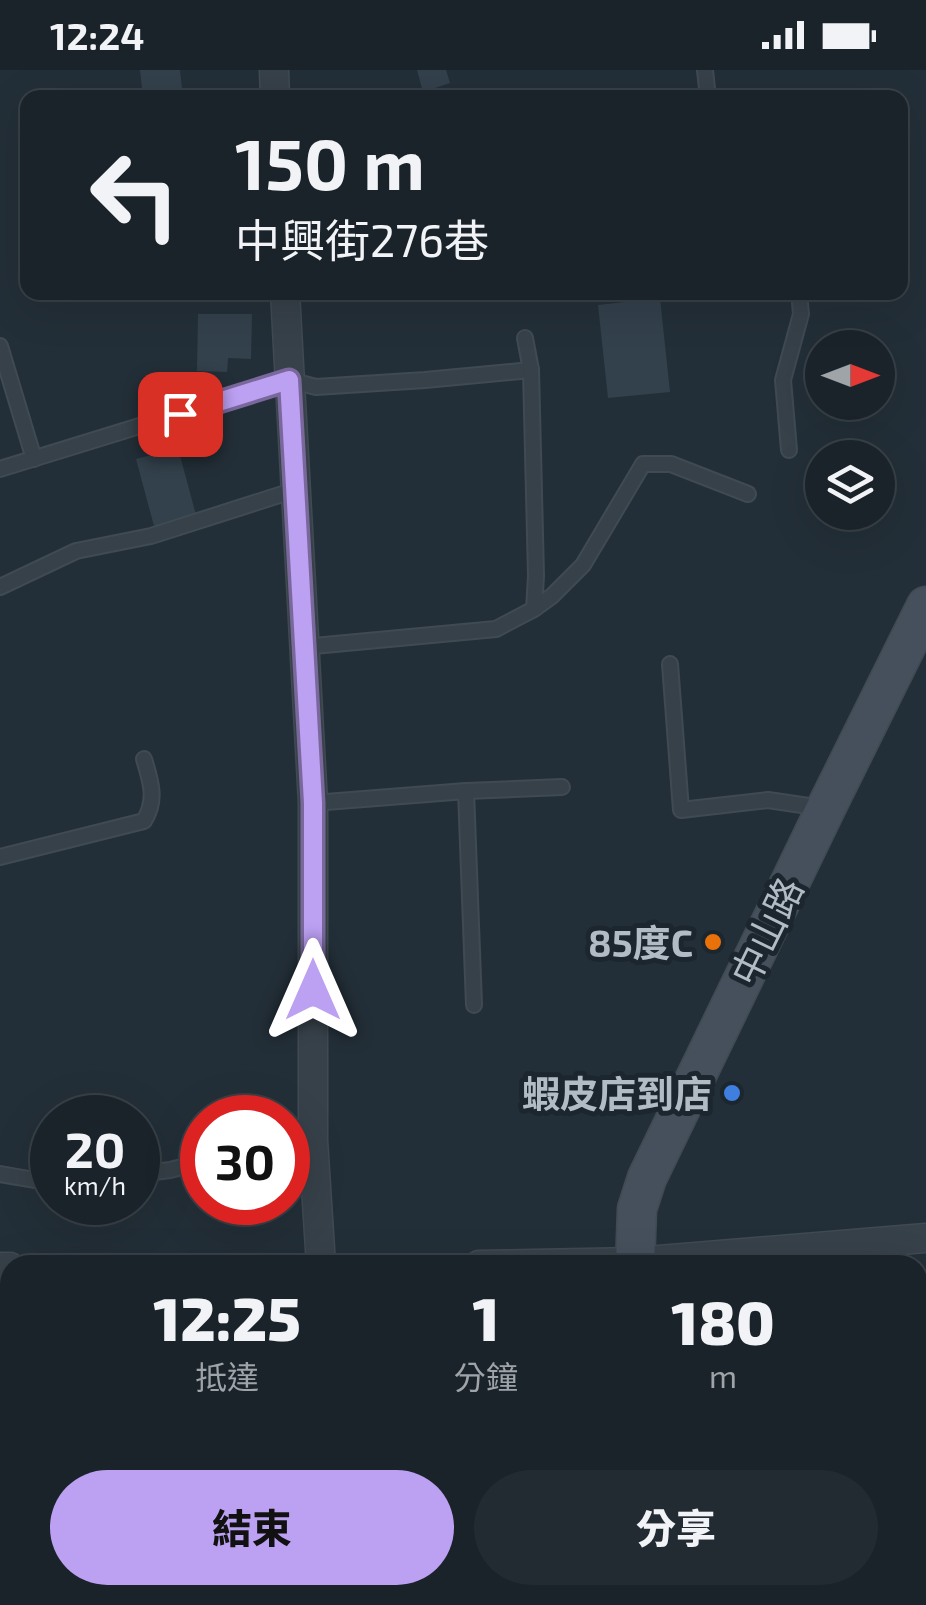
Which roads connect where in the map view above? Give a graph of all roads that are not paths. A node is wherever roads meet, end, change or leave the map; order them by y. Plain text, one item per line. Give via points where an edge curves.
1 (285, 300) edge
2 (800, 300) edge
3 (525, 338) dead end
4 (0, 346) edge
5 (531, 370) junction
6 (289, 380) junction
7 (789, 450) dead end
8 (34, 459) junction
9 (0, 469) edge
10 (296, 490) junction
11 (748, 494) dead end
12 (0, 586) edge
13 (926, 606) edge
14 (534, 609) junction
15 (304, 647) junction
16 (670, 664) dead end
17 (144, 759) dead end
18 (562, 787) dead end
19 (466, 791) junction
20 (313, 803) junction
21 (826, 808) junction
22 (0, 857) edge
23 (474, 1005) dead end
24 (302, 1095) edge
25 (0, 1174) edge
26 (30, 1179) edge
27 (310, 1200) edge
28 (926, 1238) edge
29 (319, 1255) edge
30 (635, 1255) edge
31 (736, 1255) edge

1 - 6 street
2 - 7 lane via 783,380
3 - 5 lane
4 - 8 lane
5 - 6 lane via 316,386
5 - 14 lane
6 - 8 lane
6 - 10 street
8 - 9 lane
10 - 12 lane via 76,552
10 - 15 street
11 - 14 lane via 670,464 643,464 583,565
13 - 21 main road, 中山路
14 - 15 lane via 496,629
15 - 20 street
16 - 21 lane via 681,810 768,800
17 - 22 lane via 153,790 144,821
18 - 19 lane
19 - 20 lane
19 - 23 lane
20 - 24 street
21 - 30 main road, 中山路 via 647,1178 637,1208
25 - 26 lane
27 - 29 street
28 - 31 street

